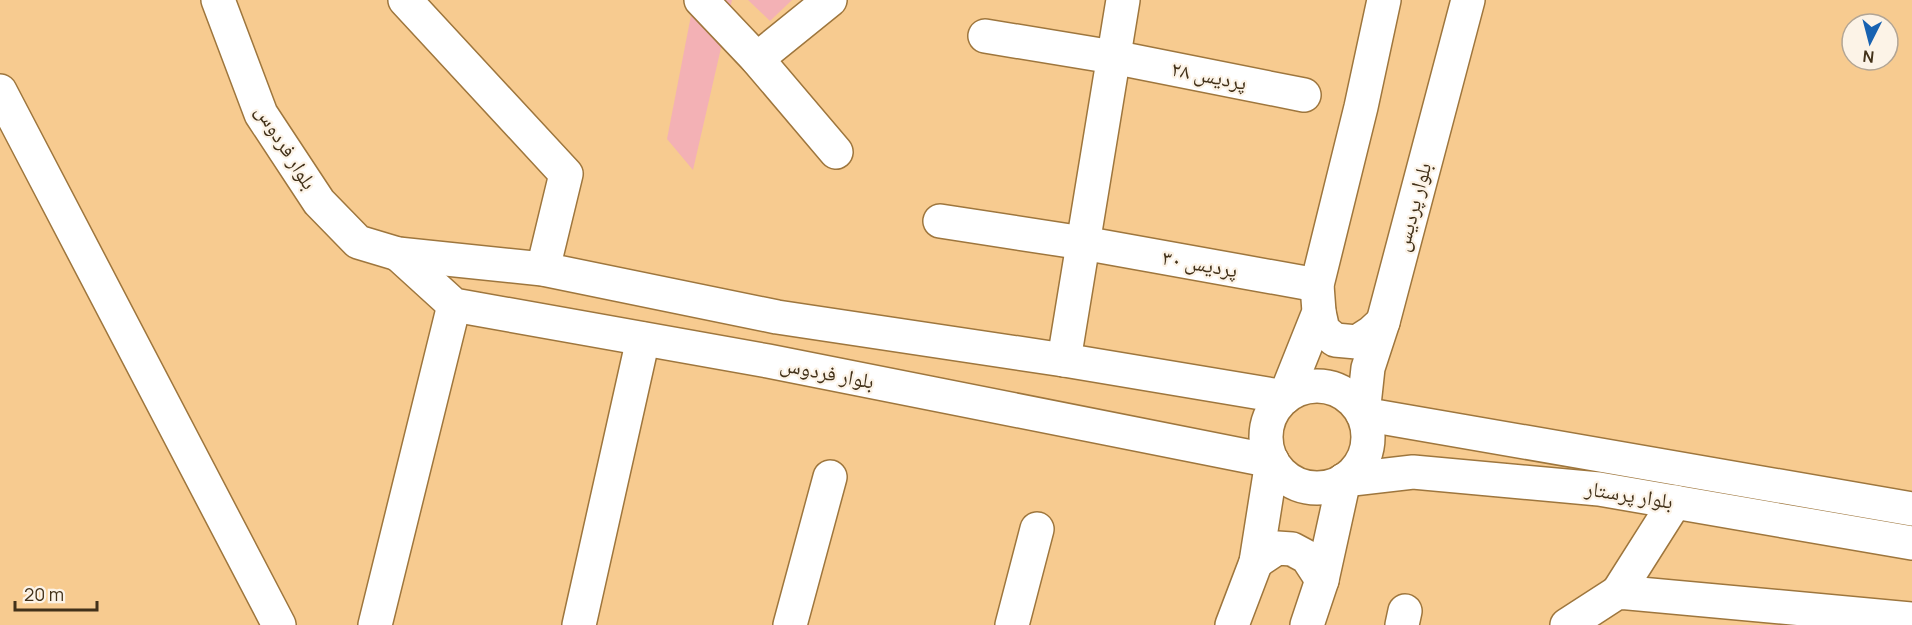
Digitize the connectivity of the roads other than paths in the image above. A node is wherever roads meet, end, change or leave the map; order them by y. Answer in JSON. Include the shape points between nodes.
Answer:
{"nodes":[{"id":1,"x":218,"y":0,"type":"edge"},
{"id":2,"x":405,"y":0,"type":"edge"},
{"id":3,"x":701,"y":0,"type":"edge"},
{"id":4,"x":830,"y":0,"type":"edge"},
{"id":5,"x":1123,"y":0,"type":"edge"},
{"id":6,"x":1384,"y":0,"type":"edge"},
{"id":7,"x":1468,"y":0,"type":"edge"},
{"id":8,"x":985,"y":36,"type":"dead end"},
{"id":9,"x":1113,"y":57,"type":"junction"},
{"id":10,"x":757,"y":59,"type":"junction"},
{"id":11,"x":0,"y":91,"type":"edge"},
{"id":12,"x":1304,"y":95,"type":"dead end"},
{"id":13,"x":836,"y":152,"type":"dead end"},
{"id":14,"x":940,"y":221,"type":"dead end"},
{"id":15,"x":1083,"y":243,"type":"junction"},
{"id":16,"x":398,"y":254,"type":"junction"},
{"id":17,"x":543,"y":269,"type":"junction"},
{"id":18,"x":1318,"y":298,"type":"junction"},
{"id":19,"x":454,"y":304,"type":"junction"},
{"id":20,"x":777,"y":317,"type":"junction"},
{"id":21,"x":1383,"y":322,"type":"junction"},
{"id":22,"x":643,"y":339,"type":"junction"},
{"id":23,"x":1064,"y":360,"type":"junction"},
{"id":24,"x":768,"y":361,"type":"junction"},
{"id":25,"x":1285,"y":397,"type":"junction"},
{"id":26,"x":1363,"y":414,"type":"junction"},
{"id":27,"x":1272,"y":461,"type":"junction"},
{"id":28,"x":830,"y":477,"type":"dead end"},
{"id":29,"x":1344,"y":480,"type":"junction"},
{"id":30,"x":1675,"y":502,"type":"junction"},
{"id":31,"x":1912,"y":509,"type":"edge"},
{"id":32,"x":1037,"y":529,"type":"dead end"},
{"id":33,"x":1912,"y":543,"type":"edge"},
{"id":34,"x":1256,"y":562,"type":"junction"},
{"id":35,"x":1322,"y":580,"type":"junction"},
{"id":36,"x":1618,"y":592,"type":"junction"},
{"id":37,"x":1912,"y":619,"type":"edge"},
{"id":38,"x":279,"y":625,"type":"edge"},
{"id":39,"x":375,"y":625,"type":"edge"},
{"id":40,"x":579,"y":625,"type":"edge"},
{"id":41,"x":790,"y":625,"type":"edge"},
{"id":42,"x":1012,"y":625,"type":"edge"},
{"id":43,"x":1232,"y":625,"type":"edge"},
{"id":44,"x":1307,"y":625,"type":"edge"},
{"id":45,"x":1567,"y":625,"type":"edge"}],
"edges":[{"from":1,"to":16,"type":"street","name":"بلوار فردوس","via":[[261,114],[319,202],[358,242]]},
{"from":2,"to":17,"type":"street","via":[[566,174]]},
{"from":3,"to":10,"type":"street"},
{"from":4,"to":10,"type":"street"},
{"from":5,"to":9,"type":"street"},
{"from":6,"to":18,"type":"street"},
{"from":7,"to":21,"type":"street","name":"بلوار پردیس"},
{"from":8,"to":9,"type":"street","name":"پردیس ۲۸"},
{"from":9,"to":12,"type":"street","name":"پردیس ۲۸"},
{"from":9,"to":15,"type":"street"},
{"from":10,"to":13,"type":"street"},
{"from":11,"to":38,"type":"street"},
{"from":14,"to":15,"type":"street","name":"پردیس ۳۰"},
{"from":15,"to":18,"type":"street","name":"پردیس ۳۰"},
{"from":15,"to":23,"type":"street"},
{"from":16,"to":17,"type":"street","name":"بلوار فردوس"},
{"from":16,"to":19,"type":"street","name":"بلوار فردوس"},
{"from":17,"to":20,"type":"street","name":"بلوار فردوس"},
{"from":18,"to":21,"type":"street","via":[[1323,330],[1335,340],[1357,342]]},
{"from":18,"to":25,"type":"street"},
{"from":19,"to":22,"type":"street","name":"بلوار فردوس"},
{"from":19,"to":39,"type":"street"},
{"from":20,"to":23,"type":"street","name":"بلوار فردوس"},
{"from":20,"to":24,"type":"street"},
{"from":21,"to":26,"type":"street","name":"بلوار پردیس","via":[[1368,368]]},
{"from":22,"to":24,"type":"street","name":"بلوار فردوس"},
{"from":22,"to":40,"type":"street"},
{"from":23,"to":25,"type":"street","name":"بلوار فردوس"},
{"from":24,"to":27,"type":"street","name":"بلوار فردوس"},
{"from":25,"to":26,"type":"street","via":[[1310,386],[1331,388],[1350,397]]},
{"from":25,"to":27,"type":"street","via":[[1274,409],[1267,428]]},
{"from":26,"to":29,"type":"street","via":[[1368,429],[1366,453],[1358,468]]},
{"from":26,"to":31,"type":"street","name":"بلوار پرستار"},
{"from":27,"to":29,"type":"street","via":[[1289,479],[1311,488]]},
{"from":27,"to":34,"type":"street"},
{"from":28,"to":41,"type":"street"},
{"from":29,"to":30,"type":"street","name":"بلوار پرستار","via":[[1413,472],[1599,489]]},
{"from":29,"to":35,"type":"street"},
{"from":30,"to":33,"type":"street","name":"بلوار پرستار"},
{"from":30,"to":36,"type":"street"},
{"from":32,"to":42,"type":"street"},
{"from":34,"to":35,"type":"street","via":[[1277,548],[1292,549],[1307,557]]},
{"from":34,"to":43,"type":"street"},
{"from":35,"to":44,"type":"street"},
{"from":36,"to":37,"type":"street"},
{"from":36,"to":45,"type":"street"}]}
